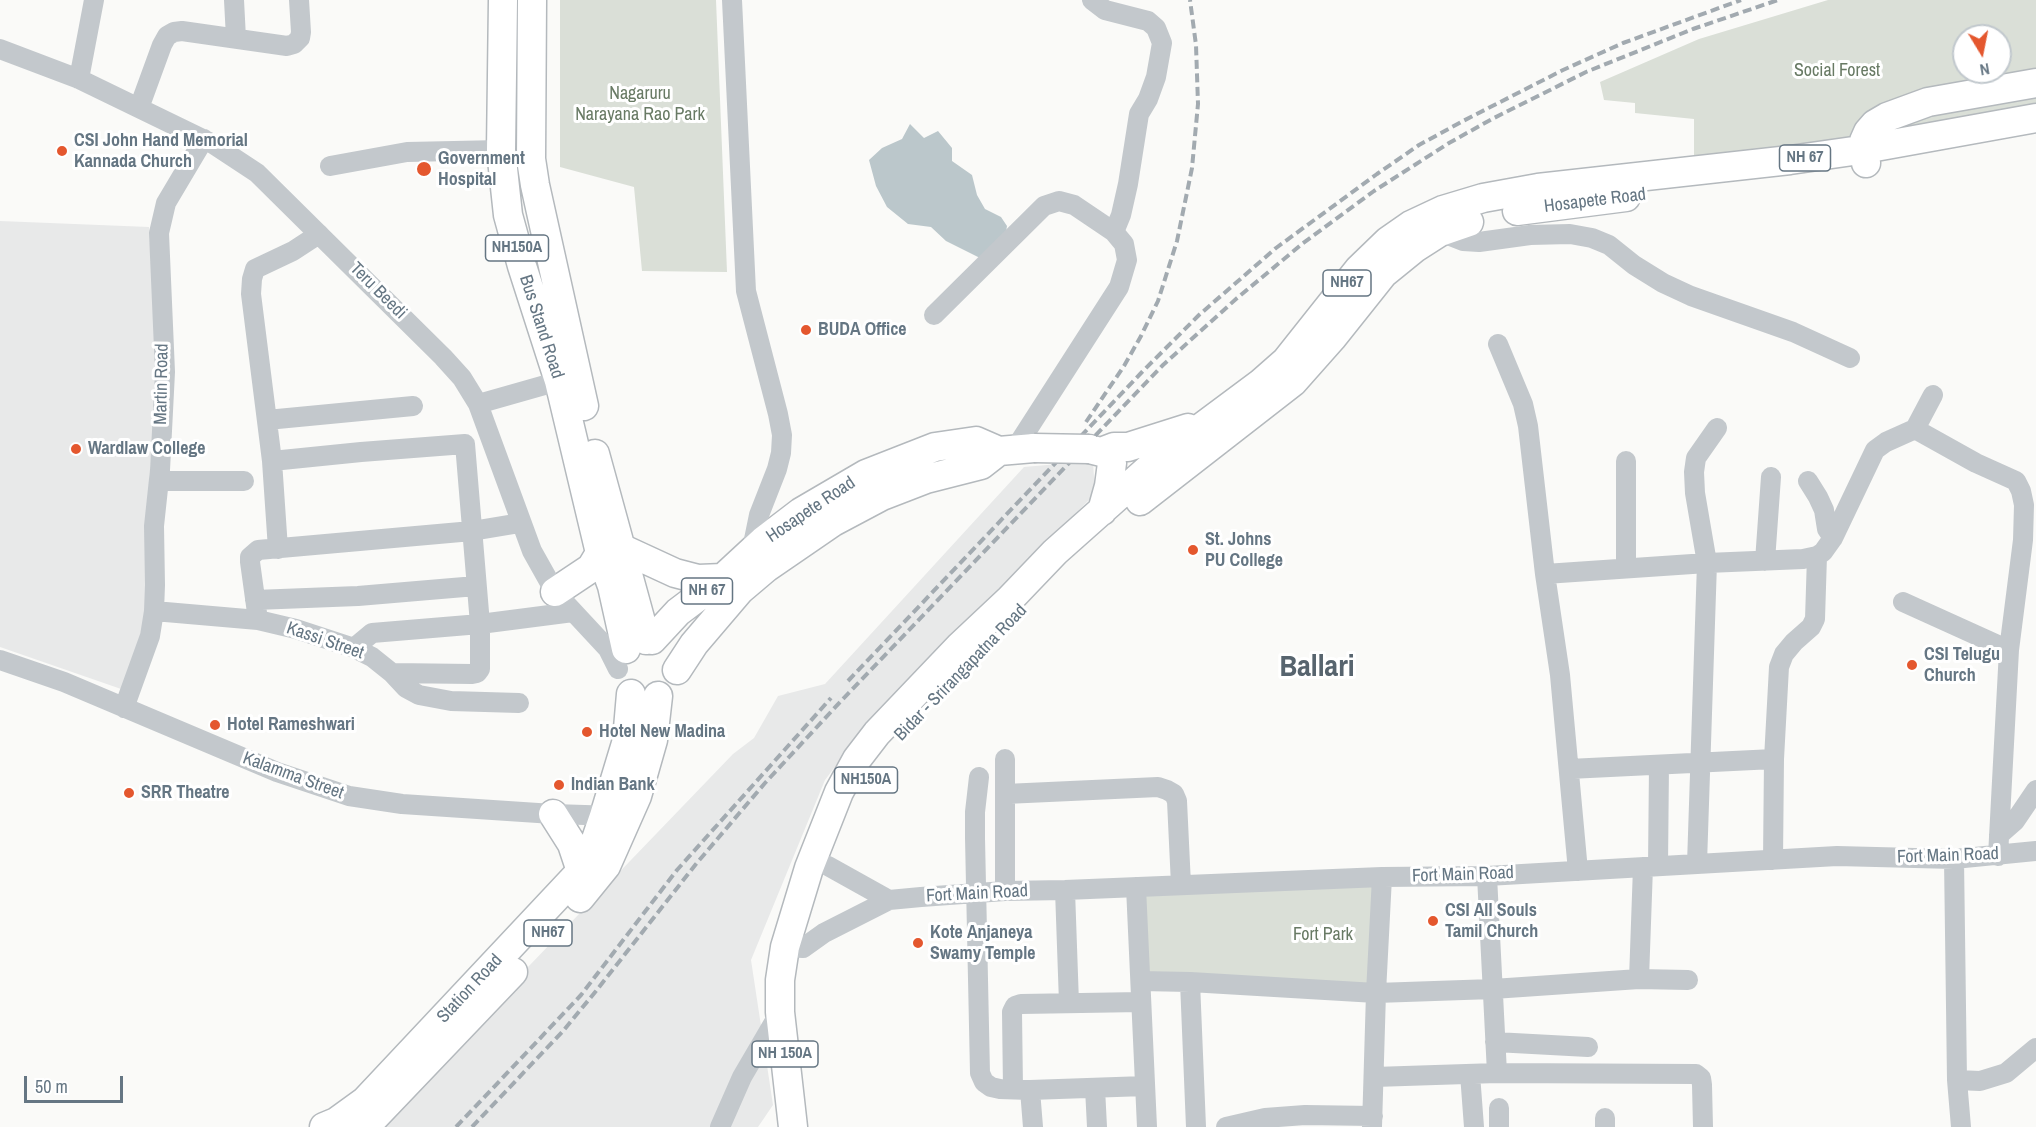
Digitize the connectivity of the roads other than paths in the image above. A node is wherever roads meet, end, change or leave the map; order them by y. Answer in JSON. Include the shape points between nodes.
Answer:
{"nodes":[{"id":1,"x":94,"y":0,"type":"edge"},
{"id":2,"x":234,"y":0,"type":"edge"},
{"id":3,"x":299,"y":0,"type":"edge"},
{"id":4,"x":503,"y":0,"type":"edge"},
{"id":5,"x":532,"y":0,"type":"edge"},
{"id":6,"x":732,"y":0,"type":"edge"},
{"id":7,"x":1092,"y":0,"type":"edge"},
{"id":8,"x":236,"y":38,"type":"junction"},
{"id":9,"x":0,"y":49,"type":"edge"},
{"id":10,"x":79,"y":79,"type":"junction"},
{"id":11,"x":2036,"y":83,"type":"edge"},
{"id":12,"x":139,"y":108,"type":"junction"},
{"id":13,"x":2036,"y":118,"type":"edge"},
{"id":14,"x":2036,"y":137,"type":"edge"},
{"id":15,"x":204,"y":139,"type":"junction"},
{"id":16,"x":501,"y":150,"type":"junction"},
{"id":17,"x":1865,"y":159,"type":"junction"},
{"id":18,"x":330,"y":166,"type":"dead end"},
{"id":19,"x":1573,"y":183,"type":"joint"},
{"id":20,"x":1114,"y":232,"type":"junction"},
{"id":21,"x":1440,"y":232,"type":"junction"},
{"id":22,"x":319,"y":234,"type":"junction"},
{"id":23,"x":934,"y":315,"type":"dead end"},
{"id":24,"x":1498,"y":344,"type":"dead end"},
{"id":25,"x":1850,"y":358,"type":"dead end"},
{"id":26,"x":559,"y":381,"type":"junction"},
{"id":27,"x":1933,"y":395,"type":"dead end"},
{"id":28,"x":478,"y":404,"type":"junction"},
{"id":29,"x":412,"y":406,"type":"dead end"},
{"id":30,"x":267,"y":420,"type":"junction"},
{"id":31,"x":1223,"y":425,"type":"junction"},
{"id":32,"x":1717,"y":428,"type":"dead end"},
{"id":33,"x":1915,"y":429,"type":"junction"},
{"id":34,"x":493,"y":440,"type":"junction"},
{"id":35,"x":465,"y":444,"type":"junction"},
{"id":36,"x":1016,"y":450,"type":"junction"},
{"id":37,"x":1107,"y":453,"type":"junction"},
{"id":38,"x":272,"y":461,"type":"junction"},
{"id":39,"x":1626,"y":461,"type":"dead end"},
{"id":40,"x":1164,"y":469,"type":"junction"},
{"id":41,"x":1771,"y":477,"type":"dead end"},
{"id":42,"x":159,"y":481,"type":"junction"},
{"id":43,"x":244,"y":481,"type":"dead end"},
{"id":44,"x":1808,"y":481,"type":"dead end"},
{"id":45,"x":1108,"y":517,"type":"junction"},
{"id":46,"x":520,"y":523,"type":"junction"},
{"id":47,"x":472,"y":531,"type":"junction"},
{"id":48,"x":1833,"y":538,"type":"junction"},
{"id":49,"x":757,"y":548,"type":"junction"},
{"id":50,"x":278,"y":549,"type":"junction"},
{"id":51,"x":611,"y":551,"type":"junction"},
{"id":52,"x":1816,"y":556,"type":"junction"},
{"id":53,"x":1765,"y":561,"type":"junction"},
{"id":54,"x":1707,"y":562,"type":"junction"},
{"id":55,"x":1626,"y":567,"type":"junction"},
{"id":56,"x":1545,"y":574,"type":"junction"},
{"id":57,"x":723,"y":578,"type":"junction"},
{"id":58,"x":476,"y":586,"type":"junction"},
{"id":59,"x":564,"y":602,"type":"junction"},
{"id":60,"x":1903,"y":602,"type":"dead end"},
{"id":61,"x":256,"y":610,"type":"junction"},
{"id":62,"x":154,"y":611,"type":"junction"},
{"id":63,"x":480,"y":624,"type":"junction"},
{"id":64,"x":354,"y":648,"type":"junction"},
{"id":65,"x":635,"y":650,"type":"junction"},
{"id":66,"x":2009,"y":650,"type":"junction"},
{"id":67,"x":0,"y":660,"type":"edge"},
{"id":68,"x":677,"y":670,"type":"junction"},
{"id":69,"x":392,"y":674,"type":"junction"},
{"id":70,"x":644,"y":695,"type":"junction"},
{"id":71,"x":519,"y":703,"type":"dead end"},
{"id":72,"x":124,"y":708,"type":"junction"},
{"id":73,"x":1005,"y":759,"type":"dead end"},
{"id":74,"x":1774,"y":759,"type":"junction"},
{"id":75,"x":1701,"y":763,"type":"junction"},
{"id":76,"x":1659,"y":765,"type":"junction"},
{"id":77,"x":1569,"y":769,"type":"junction"},
{"id":78,"x":979,"y":777,"type":"dead end"},
{"id":79,"x":2036,"y":790,"type":"edge"},
{"id":80,"x":1005,"y":794,"type":"junction"},
{"id":81,"x":553,"y":814,"type":"junction"},
{"id":82,"x":617,"y":815,"type":"junction"},
{"id":83,"x":1999,"y":835,"type":"junction"},
{"id":84,"x":2036,"y":851,"type":"edge"},
{"id":85,"x":1998,"y":856,"type":"junction"},
{"id":86,"x":1773,"y":860,"type":"junction"},
{"id":87,"x":1954,"y":860,"type":"junction"},
{"id":88,"x":1697,"y":864,"type":"junction"},
{"id":89,"x":828,"y":866,"type":"junction"},
{"id":90,"x":1650,"y":867,"type":"junction"},
{"id":91,"x":580,"y":871,"type":"junction"},
{"id":92,"x":1578,"y":871,"type":"junction"},
{"id":93,"x":1487,"y":876,"type":"junction"},
{"id":94,"x":1382,"y":877,"type":"junction"},
{"id":95,"x":1181,"y":885,"type":"junction"},
{"id":96,"x":1136,"y":887,"type":"junction"},
{"id":97,"x":1065,"y":890,"type":"junction"},
{"id":98,"x":1005,"y":891,"type":"junction"},
{"id":99,"x":976,"y":894,"type":"junction"},
{"id":100,"x":889,"y":900,"type":"junction"},
{"id":101,"x":794,"y":947,"type":"junction"},
{"id":102,"x":1640,"y":978,"type":"junction"},
{"id":103,"x":1688,"y":980,"type":"dead end"},
{"id":104,"x":1141,"y":981,"type":"junction"},
{"id":105,"x":1190,"y":982,"type":"junction"},
{"id":106,"x":1493,"y":989,"type":"junction"},
{"id":107,"x":1376,"y":993,"type":"junction"},
{"id":108,"x":1141,"y":1002,"type":"junction"},
{"id":109,"x":1069,"y":1003,"type":"junction"},
{"id":110,"x":780,"y":1012,"type":"junction"},
{"id":111,"x":1496,"y":1042,"type":"junction"},
{"id":112,"x":1588,"y":1047,"type":"dead end"},
{"id":113,"x":2036,"y":1048,"type":"edge"},
{"id":114,"x":1497,"y":1073,"type":"junction"},
{"id":115,"x":1470,"y":1074,"type":"junction"},
{"id":116,"x":1374,"y":1077,"type":"junction"},
{"id":117,"x":1957,"y":1080,"type":"junction"},
{"id":118,"x":1145,"y":1086,"type":"junction"},
{"id":119,"x":1095,"y":1088,"type":"junction"},
{"id":120,"x":1022,"y":1090,"type":"junction"},
{"id":121,"x":1373,"y":1122,"type":"edge"},
{"id":122,"x":324,"y":1127,"type":"edge"},
{"id":123,"x":365,"y":1127,"type":"edge"},
{"id":124,"x":720,"y":1127,"type":"edge"},
{"id":125,"x":793,"y":1127,"type":"edge"},
{"id":126,"x":810,"y":1127,"type":"edge"},
{"id":127,"x":1033,"y":1127,"type":"edge"},
{"id":128,"x":1097,"y":1127,"type":"edge"},
{"id":129,"x":1147,"y":1127,"type":"edge"},
{"id":130,"x":1196,"y":1127,"type":"edge"},
{"id":131,"x":1226,"y":1127,"type":"edge"},
{"id":132,"x":1474,"y":1127,"type":"edge"},
{"id":133,"x":1703,"y":1127,"type":"edge"},
{"id":134,"x":1960,"y":1127,"type":"edge"}],
"edges":[{"from":1,"to":10,"type":"street"},
{"from":2,"to":8,"type":"street"},
{"from":3,"to":8,"type":"street","via":[[301,32],[294,44]]},
{"from":4,"to":16,"type":"highway","name":"Bus Stand Road","number":"NH150A"},
{"from":5,"to":51,"type":"highway","name":"Bus Stand Road","number":"NH150A","via":[[531,159],[599,470]]},
{"from":6,"to":49,"type":"street","via":[[746,291],[782,435],[777,469],[759,515]]},
{"from":7,"to":20,"type":"street","via":[[1105,10],[1148,21],[1162,43],[1156,77],[1138,120],[1128,184]]},
{"from":8,"to":12,"type":"street","via":[[182,31],[167,36]]},
{"from":9,"to":10,"type":"street","name":"Teru Beedi"},
{"from":10,"to":12,"type":"street","name":"Teru Beedi"},
{"from":11,"to":17,"type":"highway","via":[[1928,102],[1887,117],[1868,132]]},
{"from":12,"to":15,"type":"street","name":"Teru Beedi"},
{"from":13,"to":17,"type":"highway","name":"Hosapete Road","number":"NH 67"},
{"from":14,"to":17,"type":"highway","name":"Hosapete Road","number":"NH67"},
{"from":15,"to":22,"type":"street","name":"Teru Beedi","via":[[256,173]]},
{"from":15,"to":42,"type":"street","name":"Martin Road","via":[[166,203],[159,233],[165,372]]},
{"from":16,"to":18,"type":"street","via":[[406,152]]},
{"from":16,"to":26,"type":"highway","name":"Bus Stand Road","number":"NH150A","via":[[508,215]]},
{"from":17,"to":19,"type":"highway","name":"Hosapete Road","number":"NH 67","via":[[1790,160]]},
{"from":17,"to":21,"type":"highway","name":"Hosapete Road","number":"NH67","via":[[1508,212]]},
{"from":19,"to":31,"type":"highway","number":"NH67","via":[[1483,198],[1411,225],[1359,269],[1286,361]]},
{"from":20,"to":23,"type":"street","via":[[1074,205],[1059,201],[1044,206]]},
{"from":20,"to":36,"type":"street","via":[[1124,244],[1127,260],[1119,286]]},
{"from":21,"to":25,"type":"street","via":[[1464,242],[1530,235],[1592,238],[1609,245],[1663,283],[1794,332]]},
{"from":21,"to":31,"type":"highway","name":"Hosapete Road","number":"NH67","via":[[1383,274],[1293,382]]},
{"from":22,"to":28,"type":"street","name":"Teru Beedi","via":[[443,357]]},
{"from":22,"to":30,"type":"street","via":[[255,269],[252,279]]},
{"from":24,"to":56,"type":"street","via":[[1528,426]]},
{"from":26,"to":28,"type":"street"},
{"from":26,"to":51,"type":"highway","name":"Bus Stand Road","number":"NH150A"},
{"from":27,"to":33,"type":"street"},
{"from":28,"to":34,"type":"street","name":"Teru Beedi"},
{"from":29,"to":30,"type":"street"},
{"from":30,"to":38,"type":"street"},
{"from":31,"to":37,"type":"highway"},
{"from":31,"to":40,"type":"highway","number":"NH67"},
{"from":32,"to":54,"type":"street","via":[[1696,458],[1694,472]]},
{"from":33,"to":48,"type":"street","via":[[1875,450]]},
{"from":33,"to":66,"type":"street","via":[[2016,481],[2021,490],[2023,540]]},
{"from":34,"to":35,"type":"street"},
{"from":34,"to":46,"type":"street","name":"Teru Beedi"},
{"from":35,"to":38,"type":"street"},
{"from":35,"to":47,"type":"street"},
{"from":36,"to":37,"type":"highway","bridge":true},
{"from":36,"to":49,"type":"highway","name":"Hosapete Road","via":[[976,441],[935,447],[866,474],[801,512]]},
{"from":36,"to":68,"type":"highway","name":"Hosapete Road","via":[[882,496],[833,522],[740,590]]},
{"from":37,"to":40,"type":"highway"},
{"from":37,"to":45,"type":"highway"},
{"from":38,"to":50,"type":"street"},
{"from":39,"to":55,"type":"street"},
{"from":40,"to":45,"type":"highway","number":"NH150A"},
{"from":41,"to":53,"type":"street"},
{"from":42,"to":43,"type":"street"},
{"from":42,"to":62,"type":"street","name":"Martin Road","via":[[154,526]]},
{"from":44,"to":48,"type":"street","via":[[1824,510]]},
{"from":45,"to":89,"type":"highway","name":"Bidar - Srirangapatna Road","number":"NH150A","via":[[1023,610],[897,737],[865,781]]},
{"from":45,"to":101,"type":"highway","via":[[1054,552],[876,733],[857,759],[808,868],[789,930]]},
{"from":46,"to":47,"type":"street"},
{"from":46,"to":59,"type":"street","name":"Teru Beedi","via":[[532,551]]},
{"from":47,"to":50,"type":"street"},
{"from":47,"to":58,"type":"street"},
{"from":48,"to":52,"type":"street"},
{"from":49,"to":57,"type":"highway","name":"Hosapete Road","number":"NH 67"},
{"from":50,"to":61,"type":"street","via":[[258,550],[250,557]]},
{"from":51,"to":57,"type":"highway","via":[[698,579]]},
{"from":51,"to":59,"type":"highway","via":[[591,568]]},
{"from":51,"to":65,"type":"highway","name":"Bus Stand Road","number":"NH150A","via":[[612,586]]},
{"from":51,"to":65,"type":"highway","name":"Bus Stand Road","number":"NH150A","via":[[631,580]]},
{"from":52,"to":53,"type":"street"},
{"from":52,"to":74,"type":"street","via":[[1815,619],[1784,654],[1779,667]]},
{"from":53,"to":54,"type":"street"},
{"from":54,"to":55,"type":"street"},
{"from":54,"to":75,"type":"street"},
{"from":55,"to":56,"type":"street"},
{"from":56,"to":77,"type":"street"},
{"from":57,"to":65,"type":"highway","name":"Hosapete Road","number":"NH 67"},
{"from":58,"to":61,"type":"street"},
{"from":58,"to":63,"type":"street"},
{"from":59,"to":63,"type":"street"},
{"from":59,"to":65,"type":"street","name":"Teru Beedi","via":[[608,649]]},
{"from":60,"to":66,"type":"street"},
{"from":61,"to":62,"type":"street","name":"Kassi Street"},
{"from":61,"to":64,"type":"street","name":"Kassi Street"},
{"from":62,"to":72,"type":"street","name":"Martin Road","via":[[150,636]]},
{"from":63,"to":64,"type":"street","via":[[372,633]]},
{"from":63,"to":69,"type":"street","via":[[481,664],[477,673]]},
{"from":64,"to":69,"type":"street","name":"Kassi Street"},
{"from":65,"to":68,"type":"highway","via":[[662,644],[670,651]]},
{"from":65,"to":70,"type":"highway","via":[[619,678],[624,687]]},
{"from":66,"to":83,"type":"street"},
{"from":67,"to":72,"type":"street","name":"Kalamma Street"},
{"from":68,"to":70,"type":"highway","via":[[671,686]]},
{"from":69,"to":71,"type":"street","name":"Kassi Street","via":[[419,695],[451,701]]},
{"from":70,"to":82,"type":"highway","name":"Station Road","number":"NH67","via":[[627,740]]},
{"from":72,"to":81,"type":"street","name":"Kalamma Street","via":[[277,772],[349,796],[402,804]]},
{"from":73,"to":80,"type":"street"},
{"from":74,"to":75,"type":"street"},
{"from":74,"to":86,"type":"street"},
{"from":75,"to":76,"type":"street"},
{"from":75,"to":88,"type":"street"},
{"from":76,"to":77,"type":"street"},
{"from":76,"to":90,"type":"street"},
{"from":77,"to":92,"type":"street"},
{"from":78,"to":99,"type":"street","via":[[975,812]]},
{"from":79,"to":83,"type":"street","via":[[2015,821]]},
{"from":80,"to":95,"type":"street","via":[[1158,787],[1167,790],[1178,801]]},
{"from":80,"to":98,"type":"street"},
{"from":81,"to":82,"type":"street","name":"Kalamma Street"},
{"from":81,"to":91,"type":"highway","via":[[572,844]]},
{"from":82,"to":91,"type":"highway","name":"Station Road","number":"NH67"},
{"from":82,"to":123,"type":"highway","name":"Station Road","number":"NH67","via":[[606,866],[594,883]]},
{"from":83,"to":85,"type":"street"},
{"from":84,"to":85,"type":"street","name":"Fort Main Road"},
{"from":85,"to":87,"type":"street","name":"Fort Main Road"},
{"from":86,"to":87,"type":"street","name":"Fort Main Road","via":[[1837,856]]},
{"from":86,"to":88,"type":"street","name":"Fort Main Road"},
{"from":87,"to":117,"type":"street"},
{"from":88,"to":90,"type":"street","name":"Fort Main Road"},
{"from":89,"to":100,"type":"street"},
{"from":89,"to":101,"type":"highway","name":"Bidar - Srirangapatna Road","number":"NH150A"},
{"from":90,"to":92,"type":"street","name":"Fort Main Road"},
{"from":90,"to":102,"type":"street"},
{"from":91,"to":122,"type":"highway","name":"Station Road","number":"NH67","via":[[365,1101]]},
{"from":92,"to":93,"type":"street","name":"Fort Main Road"},
{"from":93,"to":94,"type":"street","name":"Fort Main Road"},
{"from":93,"to":106,"type":"street"},
{"from":94,"to":95,"type":"street","name":"Fort Main Road"},
{"from":94,"to":107,"type":"street"},
{"from":95,"to":96,"type":"street","name":"Fort Main Road"},
{"from":96,"to":97,"type":"street","name":"Fort Main Road"},
{"from":96,"to":104,"type":"street"},
{"from":97,"to":98,"type":"street","name":"Fort Main Road"},
{"from":97,"to":109,"type":"street"},
{"from":98,"to":99,"type":"street","name":"Fort Main Road"},
{"from":99,"to":100,"type":"street","name":"Fort Main Road"},
{"from":99,"to":120,"type":"street","via":[[980,1073],[991,1087]]},
{"from":100,"to":101,"type":"street","name":"Fort Main Road"},
{"from":101,"to":110,"type":"highway","number":"NH 150A","via":[[780,981]]},
{"from":101,"to":126,"type":"highway","name":"Bidar - Srirangapatna Road","number":"NH150A"},
{"from":102,"to":103,"type":"street"},
{"from":102,"to":106,"type":"street"},
{"from":104,"to":105,"type":"street"},
{"from":104,"to":108,"type":"street"},
{"from":105,"to":107,"type":"street"},
{"from":105,"to":130,"type":"street"},
{"from":106,"to":107,"type":"street"},
{"from":106,"to":111,"type":"street"},
{"from":107,"to":116,"type":"street"},
{"from":108,"to":109,"type":"street"},
{"from":108,"to":118,"type":"street"},
{"from":109,"to":120,"type":"street","via":[[1015,1006],[1012,1012]]},
{"from":110,"to":124,"type":"street","via":[[742,1077]]},
{"from":110,"to":125,"type":"highway","number":"NH 150A"},
{"from":111,"to":112,"type":"street"},
{"from":111,"to":114,"type":"street"},
{"from":113,"to":117,"type":"street","via":[[2006,1073],[1980,1081]]},
{"from":114,"to":115,"type":"street"},
{"from":114,"to":133,"type":"street","via":[[1696,1074],[1702,1085]]},
{"from":115,"to":116,"type":"street"},
{"from":115,"to":132,"type":"street"},
{"from":116,"to":121,"type":"street"},
{"from":117,"to":134,"type":"street"},
{"from":118,"to":119,"type":"street"},
{"from":118,"to":129,"type":"street"},
{"from":119,"to":120,"type":"street"},
{"from":119,"to":128,"type":"street"},
{"from":120,"to":127,"type":"street"},
{"from":121,"to":131,"type":"street","via":[[1305,1115],[1265,1118]]}]}
